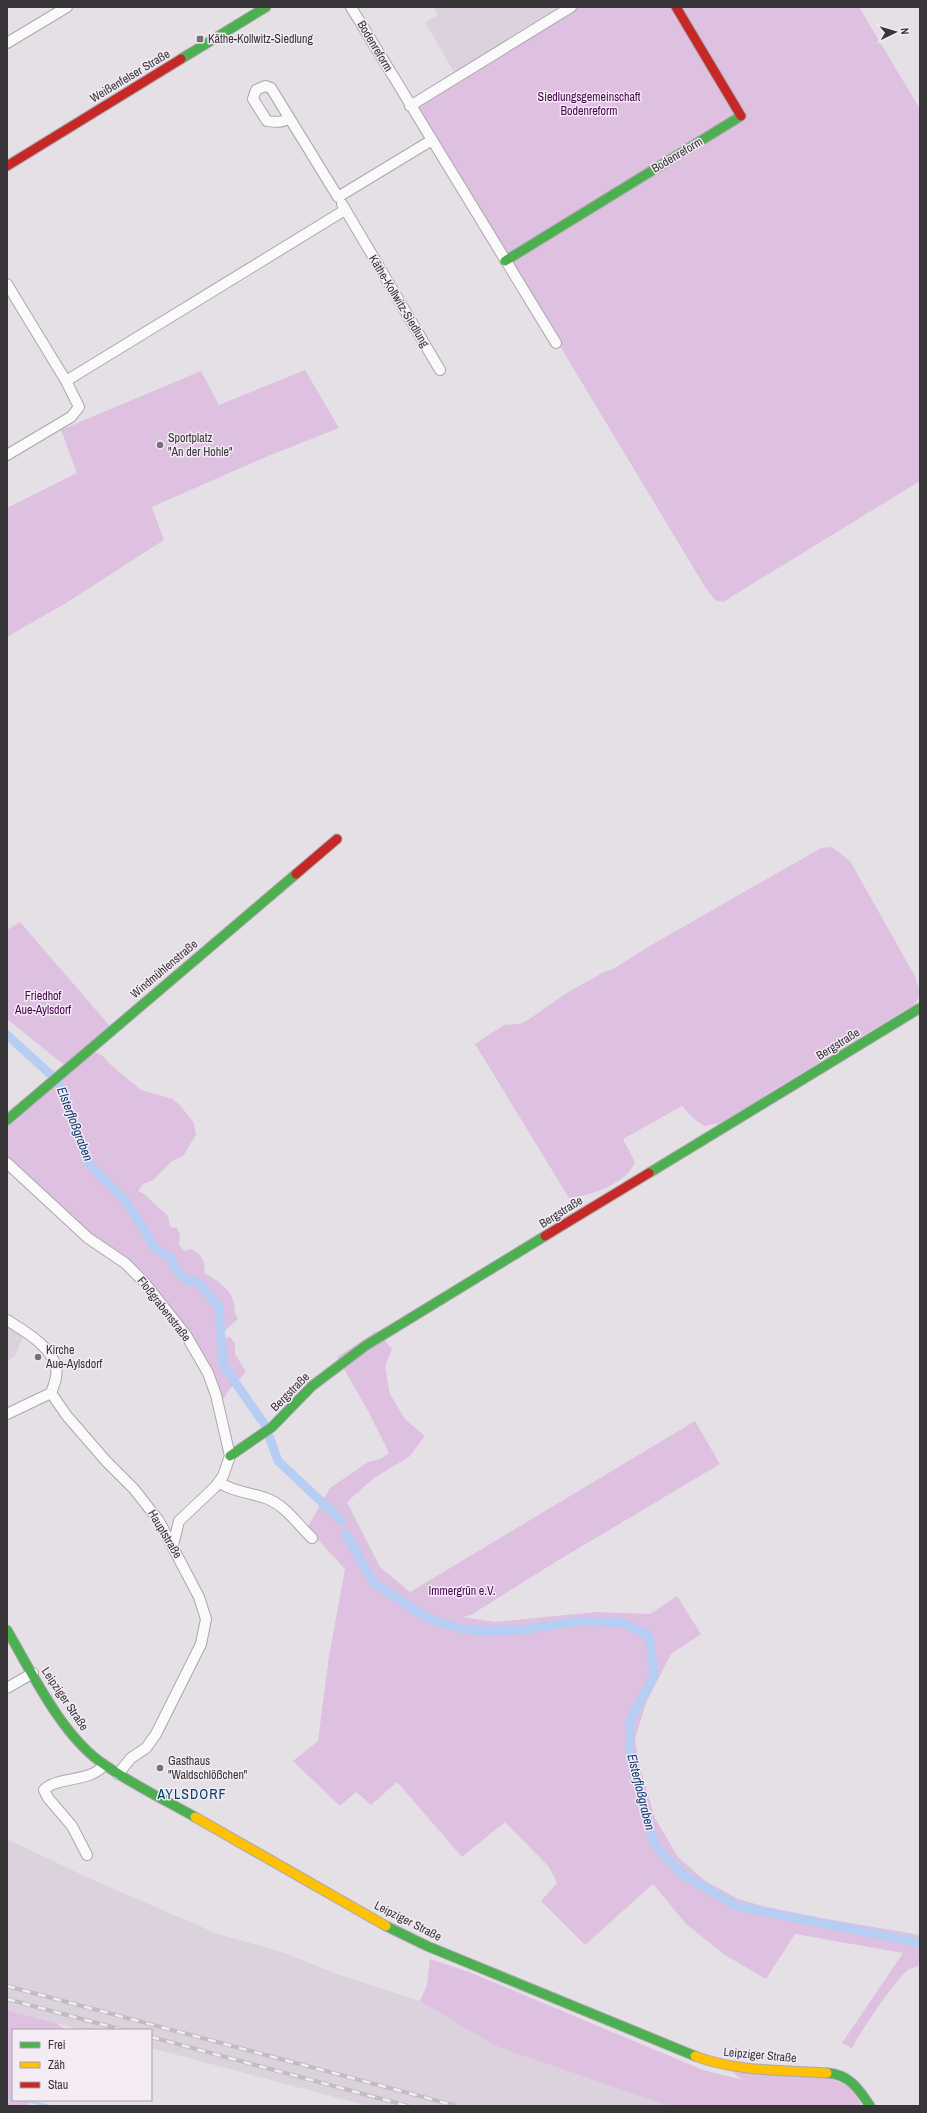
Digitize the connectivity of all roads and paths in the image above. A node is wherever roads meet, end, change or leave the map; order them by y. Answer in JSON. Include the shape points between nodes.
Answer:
{"nodes":[{"id":1,"x":67,"y":7,"type":"edge"},
{"id":2,"x":266,"y":7,"type":"edge"},
{"id":3,"x":351,"y":7,"type":"edge"},
{"id":4,"x":571,"y":7,"type":"edge"},
{"id":5,"x":676,"y":7,"type":"edge"},
{"id":6,"x":7,"y":43,"type":"edge"},
{"id":7,"x":410,"y":106,"type":"junction"},
{"id":8,"x":289,"y":118,"type":"dead end"},
{"id":9,"x":432,"y":140,"type":"junction"},
{"id":10,"x":7,"y":166,"type":"edge"},
{"id":11,"x":338,"y":198,"type":"junction"},
{"id":12,"x":345,"y":210,"type":"junction"},
{"id":13,"x":504,"y":260,"type":"junction"},
{"id":14,"x":7,"y":284,"type":"edge"},
{"id":15,"x":556,"y":343,"type":"dead end"},
{"id":16,"x":440,"y":370,"type":"dead end"},
{"id":17,"x":66,"y":381,"type":"junction"},
{"id":18,"x":7,"y":455,"type":"edge"},
{"id":19,"x":337,"y":839,"type":"dead end"},
{"id":20,"x":920,"y":1008,"type":"edge"},
{"id":21,"x":7,"y":1120,"type":"edge"},
{"id":22,"x":7,"y":1163,"type":"edge"},
{"id":23,"x":7,"y":1320,"type":"edge"},
{"id":24,"x":51,"y":1393,"type":"junction"},
{"id":25,"x":7,"y":1414,"type":"edge"},
{"id":26,"x":230,"y":1456,"type":"junction"},
{"id":27,"x":219,"y":1482,"type":"junction"},
{"id":28,"x":159,"y":1521,"type":"junction"},
{"id":29,"x":180,"y":1521,"type":"junction"},
{"id":30,"x":312,"y":1538,"type":"dead end"},
{"id":31,"x":173,"y":1545,"type":"junction"},
{"id":32,"x":7,"y":1630,"type":"edge"},
{"id":33,"x":33,"y":1673,"type":"junction"},
{"id":34,"x":7,"y":1688,"type":"edge"},
{"id":35,"x":104,"y":1765,"type":"junction"},
{"id":36,"x":118,"y":1774,"type":"junction"},
{"id":37,"x":87,"y":1855,"type":"dead end"},
{"id":38,"x":870,"y":2106,"type":"edge"}],
"edges":[{"from":1,"to":6,"type":"street"},
{"from":2,"to":10,"type":"street","name":"Weißenfelser Straße"},
{"from":3,"to":7,"type":"street","name":"Bodenreform"},
{"from":4,"to":7,"type":"street"},
{"from":5,"to":13,"type":"street","name":"Bodenreform","via":[[741,117]]},
{"from":7,"to":9,"type":"street","name":"Bodenreform"},
{"from":8,"to":11,"type":"street","name":"Käthe-Kollwitz-Siedlung"},
{"from":9,"to":11,"type":"street"},
{"from":9,"to":13,"type":"street","name":"Bodenreform"},
{"from":11,"to":12,"type":"street","name":"Käthe-Kollwitz-Siedlung"},
{"from":12,"to":16,"type":"street","name":"Käthe-Kollwitz-Siedlung"},
{"from":12,"to":17,"type":"street"},
{"from":13,"to":15,"type":"street","name":"Bodenreform"},
{"from":14,"to":17,"type":"street"},
{"from":17,"to":18,"type":"street","via":[[78,403],[78,411]]},
{"from":19,"to":21,"type":"street","name":"Windmühlenstraße"},
{"from":20,"to":26,"type":"street","name":"Bergstraße","via":[[365,1346],[307,1391],[272,1427]]},
{"from":22,"to":26,"type":"street","name":"Floßgrabenstraße","via":[[88,1238],[130,1267],[155,1294],[186,1335],[206,1369],[216,1395]]},
{"from":23,"to":24,"type":"street","via":[[33,1337],[54,1363],[56,1375]]},
{"from":24,"to":25,"type":"street"},
{"from":24,"to":28,"type":"street","name":"Hauptstraße","via":[[67,1416]]},
{"from":26,"to":27,"type":"street"},
{"from":27,"to":29,"type":"street"},
{"from":27,"to":30,"type":"street","via":[[276,1503]]},
{"from":28,"to":29,"type":"street"},
{"from":28,"to":31,"type":"street","name":"Hauptstraße"},
{"from":29,"to":31,"type":"street"},
{"from":31,"to":36,"type":"street","name":"Hauptstraße","via":[[203,1606],[206,1619],[205,1633],[156,1734],[146,1748],[130,1758]]},
{"from":32,"to":33,"type":"street","name":"Leipziger Straße"},
{"from":33,"to":34,"type":"street"},
{"from":33,"to":35,"type":"street","name":"Leipziger Straße","via":[[63,1721],[89,1752]]},
{"from":35,"to":36,"type":"street","name":"Leipziger Straße"},
{"from":35,"to":37,"type":"street","via":[[94,1774],[51,1785],[44,1790],[70,1823]]},
{"from":36,"to":38,"type":"street","name":"Leipziger Straße","via":[[390,1928],[427,1946],[711,2062],[737,2067],[823,2071],[840,2075],[857,2086]]}]}
